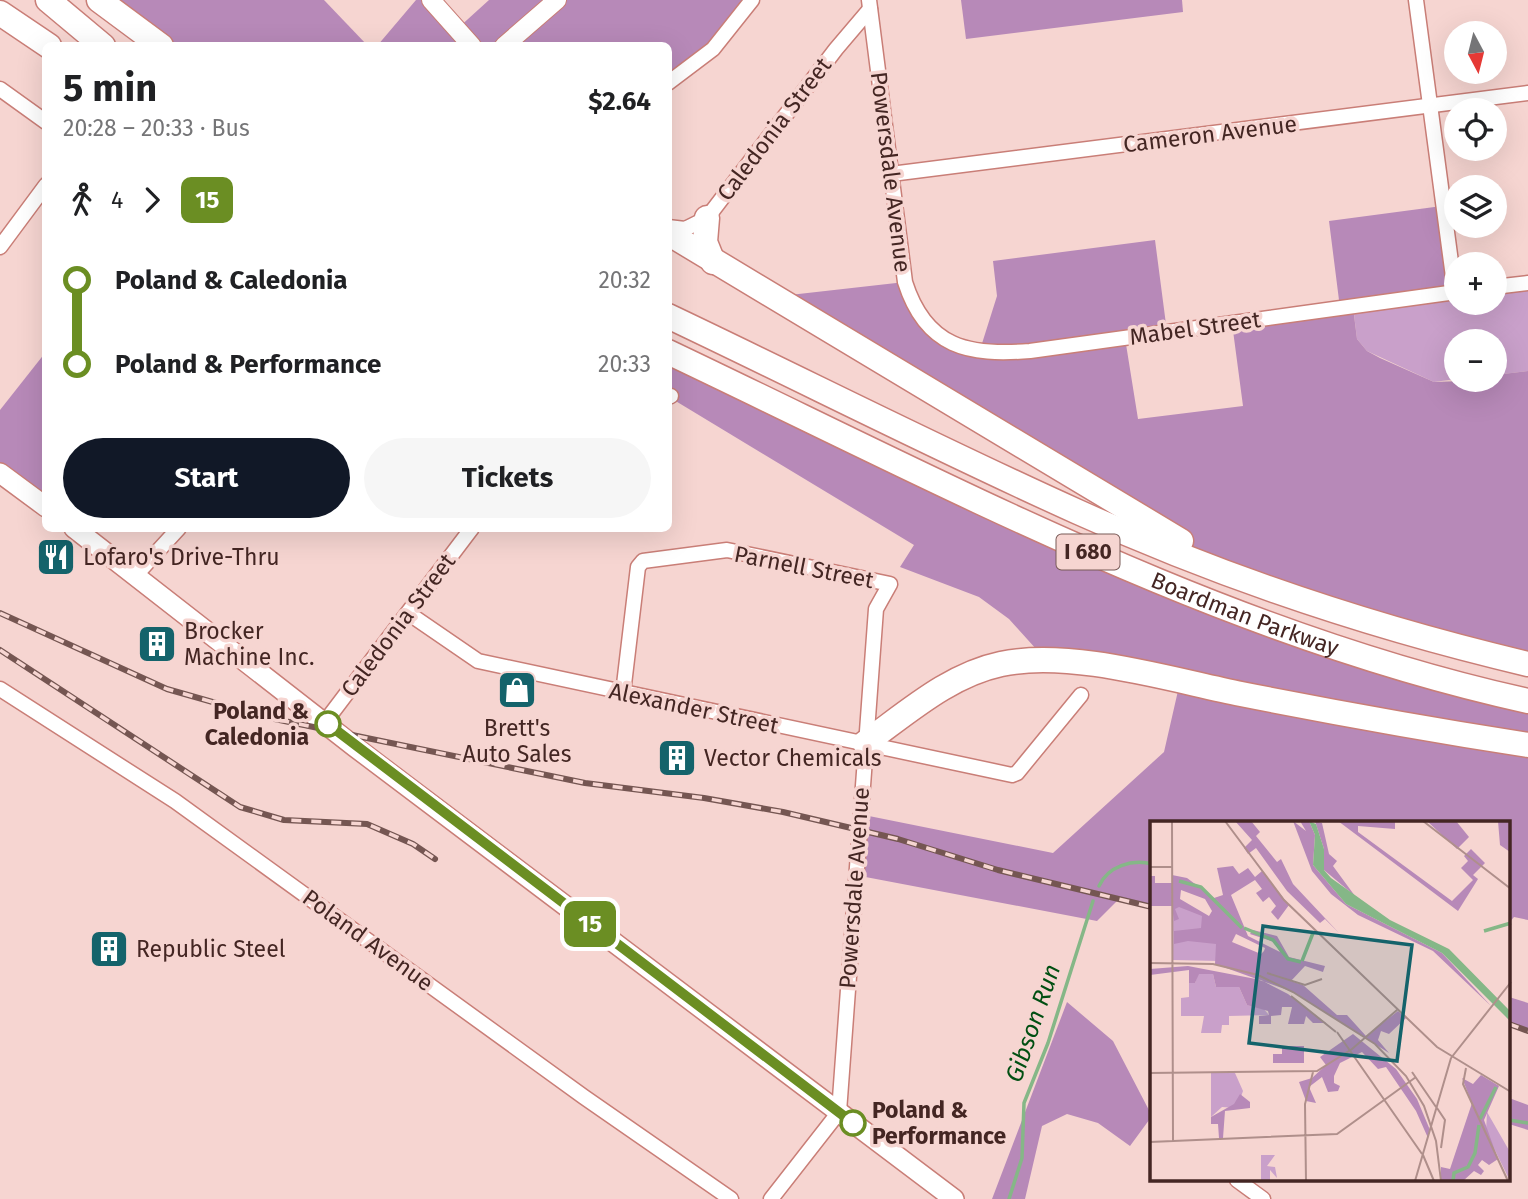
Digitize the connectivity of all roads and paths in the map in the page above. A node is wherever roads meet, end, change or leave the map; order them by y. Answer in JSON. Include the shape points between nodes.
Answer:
{"nodes":[{"id":1,"x":48,"y":0,"type":"edge"},
{"id":2,"x":99,"y":0,"type":"edge"},
{"id":3,"x":431,"y":0,"type":"edge"},
{"id":4,"x":557,"y":0,"type":"edge"},
{"id":5,"x":751,"y":0,"type":"edge"},
{"id":6,"x":1416,"y":0,"type":"edge"},
{"id":7,"x":870,"y":5,"type":"edge"},
{"id":8,"x":0,"y":13,"type":"edge"},
{"id":9,"x":43,"y":42,"type":"edge"},
{"id":10,"x":98,"y":42,"type":"edge"},
{"id":11,"x":156,"y":42,"type":"edge"},
{"id":12,"x":469,"y":42,"type":"edge"},
{"id":13,"x":509,"y":42,"type":"edge"},
{"id":14,"x":672,"y":80,"type":"edge"},
{"id":15,"x":0,"y":89,"type":"edge"},
{"id":16,"x":1528,"y":93,"type":"edge"},
{"id":17,"x":1429,"y":106,"type":"junction"},
{"id":18,"x":42,"y":119,"type":"edge"},
{"id":19,"x":891,"y":174,"type":"junction"},
{"id":20,"x":42,"y":191,"type":"edge"},
{"id":21,"x":707,"y":218,"type":"junction"},
{"id":22,"x":672,"y":227,"type":"edge"},
{"id":23,"x":672,"y":236,"type":"edge"},
{"id":24,"x":0,"y":247,"type":"edge"},
{"id":25,"x":1449,"y":252,"type":"edge"},
{"id":26,"x":713,"y":262,"type":"junction"},
{"id":27,"x":1528,"y":283,"type":"edge"},
{"id":28,"x":1507,"y":285,"type":"edge"},
{"id":29,"x":1444,"y":294,"type":"edge"},
{"id":30,"x":672,"y":318,"type":"edge"},
{"id":31,"x":938,"y":335,"type":"joint"},
{"id":32,"x":672,"y":354,"type":"edge"},
{"id":33,"x":0,"y":473,"type":"edge"},
{"id":34,"x":42,"y":504,"type":"edge"},
{"id":35,"x":79,"y":532,"type":"edge"},
{"id":36,"x":174,"y":532,"type":"edge"},
{"id":37,"x":469,"y":532,"type":"edge"},
{"id":38,"x":135,"y":576,"type":"junction"},
{"id":39,"x":890,"y":584,"type":"joint"},
{"id":40,"x":1268,"y":586,"type":"junction"},
{"id":41,"x":408,"y":613,"type":"junction"},
{"id":42,"x":1528,"y":664,"type":"edge"},
{"id":43,"x":0,"y":689,"type":"edge"},
{"id":44,"x":623,"y":693,"type":"junction"},
{"id":45,"x":1081,"y":695,"type":"dead end"},
{"id":46,"x":1528,"y":701,"type":"edge"},
{"id":47,"x":325,"y":722,"type":"junction"},
{"id":48,"x":865,"y":743,"type":"junction"},
{"id":49,"x":1528,"y":745,"type":"edge"},
{"id":50,"x":839,"y":1112,"type":"junction"},
{"id":51,"x":1240,"y":1182,"type":"edge"},
{"id":52,"x":731,"y":1199,"type":"edge"},
{"id":53,"x":771,"y":1199,"type":"edge"},
{"id":54,"x":954,"y":1199,"type":"edge"},
{"id":55,"x":1263,"y":1199,"type":"edge"}],
"edges":[{"from":1,"to":10,"type":"highway"},
{"from":2,"to":11,"type":"highway"},
{"from":3,"to":12,"type":"street"},
{"from":4,"to":13,"type":"street"},
{"from":5,"to":14,"type":"street","via":[[713,49]]},
{"from":6,"to":17,"type":"street"},
{"from":7,"to":19,"type":"street","name":"Powersdale Avenue"},
{"from":7,"to":21,"type":"street","name":"Caledonia Street"},
{"from":8,"to":9,"type":"highway"},
{"from":15,"to":18,"type":"street"},
{"from":16,"to":17,"type":"street","name":"Cameron Avenue"},
{"from":17,"to":19,"type":"street","name":"Cameron Avenue"},
{"from":17,"to":25,"type":"street"},
{"from":19,"to":31,"type":"street","name":"Powersdale Avenue","via":[[905,282],[915,307]]},
{"from":20,"to":24,"type":"street"},
{"from":21,"to":22,"type":"street","name":"Caledonia Street","via":[[693,227]]},
{"from":21,"to":26,"type":"highway","via":[[705,242]]},
{"from":23,"to":26,"type":"highway"},
{"from":26,"to":40,"type":"highway","via":[[1186,544]]},
{"from":27,"to":28,"type":"street"},
{"from":29,"to":31,"type":"street","name":"Mabel Street","via":[[1030,351],[980,353]]},
{"from":30,"to":40,"type":"highway","name":"Boardman Parkway","number":"I 680","via":[[1080,513]]},
{"from":32,"to":46,"type":"highway","name":"Boardman Parkway","number":"I 680","via":[[1167,586],[1363,657]]},
{"from":33,"to":34,"type":"main road"},
{"from":35,"to":38,"type":"main road"},
{"from":36,"to":38,"type":"street"},
{"from":37,"to":41,"type":"street","name":"Caledonia Street"},
{"from":38,"to":47,"type":"main road"},
{"from":39,"to":44,"type":"street","name":"Parnell Street","via":[[727,550],[643,561],[638,568]]},
{"from":39,"to":48,"type":"street","name":"Powersdale Avenue","via":[[876,609]]},
{"from":40,"to":42,"type":"highway","name":"Boardman Parkway","number":"I 680","via":[[1412,634]]},
{"from":41,"to":44,"type":"street","name":"Alexander Street","via":[[478,661]]},
{"from":41,"to":47,"type":"street","name":"Caledonia Street"},
{"from":43,"to":52,"type":"street","name":"Poland Avenue","via":[[175,801]]},
{"from":44,"to":48,"type":"street","name":"Alexander Street"},
{"from":45,"to":48,"type":"street","name":"Alexander Street","via":[[1015,775]]},
{"from":47,"to":50,"type":"main road"},
{"from":48,"to":49,"type":"highway","via":[[957,680],[1002,664],[1046,660],[1090,664],[1361,718]]},
{"from":48,"to":50,"type":"street","name":"Powersdale Avenue"},
{"from":50,"to":53,"type":"street"},
{"from":50,"to":54,"type":"main road"},
{"from":51,"to":55,"type":"street"}]}
